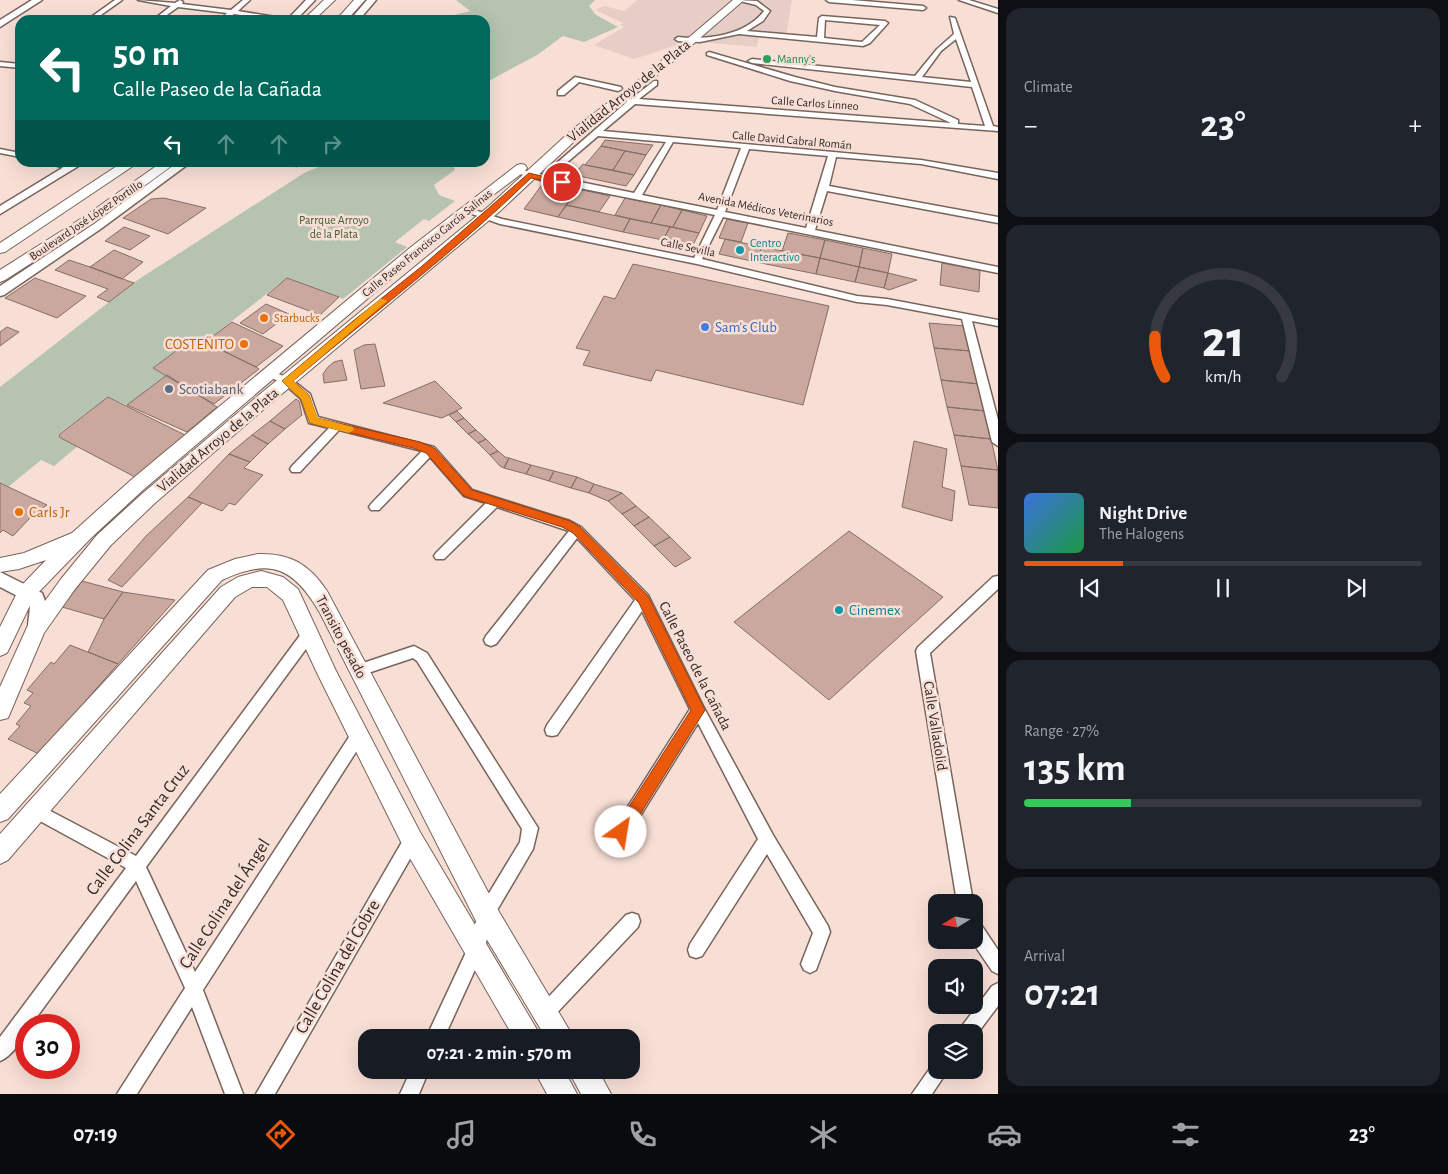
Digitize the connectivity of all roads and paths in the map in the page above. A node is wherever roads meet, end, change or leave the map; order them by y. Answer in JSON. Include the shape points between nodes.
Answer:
{"nodes":[{"id":1,"x":118,"y":0,"type":"edge"},
{"id":2,"x":142,"y":0,"type":"edge"},
{"id":3,"x":247,"y":0,"type":"edge"},
{"id":4,"x":311,"y":0,"type":"edge"},
{"id":5,"x":330,"y":0,"type":"edge"},
{"id":6,"x":360,"y":0,"type":"edge"},
{"id":7,"x":372,"y":0,"type":"edge"},
{"id":8,"x":724,"y":0,"type":"edge"},
{"id":9,"x":739,"y":0,"type":"edge"},
{"id":10,"x":829,"y":0,"type":"edge"},
{"id":11,"x":962,"y":0,"type":"edge"},
{"id":12,"x":41,"y":2,"type":"edge"},
{"id":13,"x":179,"y":2,"type":"edge"},
{"id":14,"x":923,"y":8,"type":"dead end"},
{"id":15,"x":998,"y":11,"type":"edge"},
{"id":16,"x":233,"y":12,"type":"junction"},
{"id":17,"x":17,"y":15,"type":"edge"},
{"id":18,"x":26,"y":15,"type":"edge"},
{"id":19,"x":97,"y":15,"type":"edge"},
{"id":20,"x":162,"y":15,"type":"edge"},
{"id":21,"x":229,"y":15,"type":"edge"},
{"id":22,"x":255,"y":15,"type":"edge"},
{"id":23,"x":296,"y":15,"type":"edge"},
{"id":24,"x":314,"y":15,"type":"edge"},
{"id":25,"x":346,"y":15,"type":"edge"},
{"id":26,"x":358,"y":15,"type":"edge"},
{"id":27,"x":15,"y":16,"type":"edge"},
{"id":28,"x":952,"y":18,"type":"dead end"},
{"id":29,"x":0,"y":24,"type":"edge"},
{"id":30,"x":15,"y":24,"type":"edge"},
{"id":31,"x":740,"y":32,"type":"junction"},
{"id":32,"x":0,"y":34,"type":"edge"},
{"id":33,"x":957,"y":35,"type":"junction"},
{"id":34,"x":684,"y":40,"type":"junction"},
{"id":35,"x":820,"y":40,"type":"junction"},
{"id":36,"x":709,"y":54,"type":"dead end"},
{"id":37,"x":735,"y":62,"type":"junction"},
{"id":38,"x":0,"y":64,"type":"edge"},
{"id":39,"x":15,"y":66,"type":"edge"},
{"id":40,"x":917,"y":79,"type":"junction"},
{"id":41,"x":644,"y":81,"type":"junction"},
{"id":42,"x":975,"y":85,"type":"junction"},
{"id":43,"x":618,"y":88,"type":"junction"},
{"id":44,"x":561,"y":93,"type":"dead end"},
{"id":45,"x":630,"y":101,"type":"junction"},
{"id":46,"x":959,"y":125,"type":"junction"},
{"id":47,"x":994,"y":128,"type":"edge"},
{"id":48,"x":594,"y":133,"type":"junction"},
{"id":49,"x":670,"y":141,"type":"junction"},
{"id":50,"x":746,"y":147,"type":"junction"},
{"id":51,"x":0,"y":151,"type":"edge"},
{"id":52,"x":15,"y":154,"type":"edge"},
{"id":53,"x":832,"y":155,"type":"junction"},
{"id":54,"x":72,"y":167,"type":"edge"},
{"id":55,"x":125,"y":167,"type":"edge"},
{"id":56,"x":163,"y":167,"type":"edge"},
{"id":57,"x":179,"y":167,"type":"edge"},
{"id":58,"x":523,"y":174,"type":"junction"},
{"id":59,"x":998,"y":176,"type":"edge"},
{"id":60,"x":544,"y":178,"type":"junction"},
{"id":61,"x":824,"y":188,"type":"junction"},
{"id":62,"x":637,"y":196,"type":"junction"},
{"id":63,"x":468,"y":208,"type":"junction"},
{"id":64,"x":0,"y":211,"type":"edge"},
{"id":65,"x":720,"y":213,"type":"junction"},
{"id":66,"x":488,"y":214,"type":"junction"},
{"id":67,"x":998,"y":220,"type":"edge"},
{"id":68,"x":810,"y":231,"type":"junction"},
{"id":69,"x":0,"y":249,"type":"edge"},
{"id":70,"x":698,"y":260,"type":"junction"},
{"id":71,"x":998,"y":270,"type":"edge"},
{"id":72,"x":0,"y":277,"type":"edge"},
{"id":73,"x":0,"y":292,"type":"edge"},
{"id":74,"x":966,"y":317,"type":"junction"},
{"id":75,"x":998,"y":323,"type":"edge"},
{"id":76,"x":279,"y":378,"type":"junction"},
{"id":77,"x":336,"y":427,"type":"junction"},
{"id":78,"x":998,"y":442,"type":"edge"},
{"id":79,"x":430,"y":450,"type":"junction"},
{"id":80,"x":296,"y":469,"type":"dead end"},
{"id":81,"x":494,"y":502,"type":"junction"},
{"id":82,"x":375,"y":507,"type":"dead end"},
{"id":83,"x":576,"y":530,"type":"junction"},
{"id":84,"x":85,"y":532,"type":"junction"},
{"id":85,"x":440,"y":556,"type":"dead end"},
{"id":86,"x":0,"y":565,"type":"edge"},
{"id":87,"x":0,"y":578,"type":"edge"},
{"id":88,"x":998,"y":580,"type":"edge"},
{"id":89,"x":27,"y":592,"type":"junction"},
{"id":90,"x":644,"y":599,"type":"junction"},
{"id":91,"x":36,"y":629,"type":"junction"},
{"id":92,"x":310,"y":634,"type":"junction"},
{"id":93,"x":491,"y":640,"type":"dead end"},
{"id":94,"x":0,"y":648,"type":"edge"},
{"id":95,"x":359,"y":670,"type":"junction"},
{"id":96,"x":698,"y":710,"type":"junction"},
{"id":97,"x":0,"y":711,"type":"edge"},
{"id":98,"x":552,"y":730,"type":"dead end"},
{"id":99,"x":358,"y":736,"type":"junction"},
{"id":100,"x":2,"y":808,"type":"edge"},
{"id":101,"x":34,"y":810,"type":"junction"},
{"id":102,"x":621,"y":832,"type":"dead end"},
{"id":103,"x":412,"y":840,"type":"junction"},
{"id":104,"x":767,"y":840,"type":"junction"},
{"id":105,"x":0,"y":852,"type":"edge"},
{"id":106,"x":137,"y":865,"type":"junction"},
{"id":107,"x":963,"y":894,"type":"edge"},
{"id":108,"x":486,"y":914,"type":"junction"},
{"id":109,"x":632,"y":921,"type":"dead end"},
{"id":110,"x":983,"y":943,"type":"edge"},
{"id":111,"x":476,"y":950,"type":"junction"},
{"id":112,"x":696,"y":950,"type":"dead end"},
{"id":113,"x":810,"y":964,"type":"dead end"},
{"id":114,"x":998,"y":966,"type":"edge"},
{"id":115,"x":194,"y":988,"type":"junction"},
{"id":116,"x":998,"y":992,"type":"edge"},
{"id":117,"x":545,"y":1013,"type":"junction"},
{"id":118,"x":974,"y":1024,"type":"edge"},
{"id":119,"x":439,"y":1029,"type":"edge"},
{"id":120,"x":524,"y":1029,"type":"edge"},
{"id":121,"x":555,"y":1029,"type":"edge"},
{"id":122,"x":0,"y":1052,"type":"edge"},
{"id":123,"x":416,"y":1079,"type":"edge"},
{"id":124,"x":588,"y":1079,"type":"edge"},
{"id":125,"x":932,"y":1079,"type":"edge"},
{"id":126,"x":126,"y":1094,"type":"edge"},
{"id":127,"x":234,"y":1094,"type":"edge"},
{"id":128,"x":265,"y":1094,"type":"edge"},
{"id":129,"x":409,"y":1094,"type":"edge"},
{"id":130,"x":597,"y":1094,"type":"edge"},
{"id":131,"x":921,"y":1094,"type":"edge"}],
"edges":[{"from":1,"to":19,"type":"street"},
{"from":2,"to":13,"type":"street"},
{"from":3,"to":16,"type":"street"},
{"from":4,"to":23,"type":"street"},
{"from":5,"to":24,"type":"main road"},
{"from":6,"to":25,"type":"main road"},
{"from":7,"to":26,"type":"street"},
{"from":8,"to":34,"type":"main road","name":"Calle Paseo Francisco García Salinas"},
{"from":9,"to":31,"type":"street","via":[[763,6],[766,11],[755,26]]},
{"from":9,"to":34,"type":"main road","name":"Vialidad Arroyo de la Plata"},
{"from":10,"to":14,"type":"street"},
{"from":11,"to":15,"type":"street"},
{"from":12,"to":17,"type":"street"},
{"from":12,"to":18,"type":"street"},
{"from":13,"to":16,"type":"street"},
{"from":13,"to":20,"type":"street"},
{"from":16,"to":21,"type":"street"},
{"from":16,"to":22,"type":"street"},
{"from":27,"to":29,"type":"street"},
{"from":28,"to":33,"type":"street"},
{"from":30,"to":32,"type":"street"},
{"from":31,"to":34,"type":"street"},
{"from":31,"to":35,"type":"street"},
{"from":33,"to":40,"type":"street","via":[[939,50]]},
{"from":33,"to":42,"type":"street"},
{"from":34,"to":41,"type":"main road","name":"Vialidad Arroyo de la Plata"},
{"from":34,"to":43,"type":"main road","name":"Calle Paseo Francisco García Salinas"},
{"from":35,"to":35,"type":"street","via":[[863,44],[885,23],[822,18]]},
{"from":36,"to":37,"type":"street"},
{"from":37,"to":40,"type":"street","via":[[752,61]]},
{"from":37,"to":46,"type":"street","via":[[827,87],[912,102]]},
{"from":38,"to":39,"type":"street"},
{"from":40,"to":42,"type":"street"},
{"from":41,"to":45,"type":"street","via":[[654,82]]},
{"from":41,"to":58,"type":"main road","name":"Vialidad Arroyo de la Plata"},
{"from":42,"to":47,"type":"street"},
{"from":43,"to":44,"type":"street","via":[[578,79]]},
{"from":43,"to":58,"type":"main road","name":"Calle Paseo Francisco García Salinas"},
{"from":45,"to":46,"type":"street","name":"Calle Carlos Linneo"},
{"from":45,"to":48,"type":"street"},
{"from":46,"to":47,"type":"street","name":"Calle Carlos Linneo"},
{"from":48,"to":49,"type":"street","name":"Calle David Cabral Román"},
{"from":48,"to":60,"type":"street"},
{"from":49,"to":50,"type":"street","name":"Calle David Cabral Román"},
{"from":49,"to":62,"type":"street"},
{"from":50,"to":53,"type":"street","name":"Calle David Cabral Román"},
{"from":50,"to":65,"type":"street"},
{"from":51,"to":52,"type":"street"},
{"from":53,"to":59,"type":"street","name":"Calle David Cabral Román","via":[[921,162]]},
{"from":53,"to":61,"type":"street"},
{"from":54,"to":64,"type":"street"},
{"from":55,"to":69,"type":"main road","name":"Boulevard José López Portillo"},
{"from":56,"to":72,"type":"main road","name":"Boulevard José López Portillo"},
{"from":57,"to":73,"type":"street"},
{"from":58,"to":60,"type":"street","name":"Avenida Médicos Veterinarios"},
{"from":58,"to":63,"type":"main road","name":"Calle Paseo Francisco García Salinas"},
{"from":58,"to":66,"type":"main road","name":"Vialidad Arroyo de la Plata"},
{"from":60,"to":62,"type":"street","name":"Avenida Médicos Veterinarios"},
{"from":61,"to":67,"type":"street"},
{"from":61,"to":68,"type":"street"},
{"from":62,"to":65,"type":"street","name":"Avenida Médicos Veterinarios"},
{"from":63,"to":66,"type":"street","name":"Calle Sevilla"},
{"from":63,"to":76,"type":"main road","name":"Calle Paseo Francisco García Salinas"},
{"from":65,"to":68,"type":"street","name":"Avenida Médicos Veterinarios"},
{"from":65,"to":70,"type":"street"},
{"from":66,"to":70,"type":"street","name":"Calle Sevilla"},
{"from":66,"to":76,"type":"main road","name":"Vialidad Arroyo de la Plata","via":[[356,323]]},
{"from":68,"to":71,"type":"street","name":"Avenida Médicos Veterinarios"},
{"from":70,"to":74,"type":"street","name":"Calle Sevilla","via":[[857,299]]},
{"from":74,"to":75,"type":"street","name":"Calle Sevilla"},
{"from":74,"to":78,"type":"street"},
{"from":76,"to":77,"type":"street","via":[[306,397],[313,420]]},
{"from":76,"to":84,"type":"main road","via":[[137,485]]},
{"from":76,"to":91,"type":"main road","name":"Vialidad Arroyo de la Plata","via":[[104,540]]},
{"from":77,"to":79,"type":"street"},
{"from":77,"to":80,"type":"street"},
{"from":79,"to":81,"type":"street","name":"Calle Paseo de la Cañada","via":[[468,493]]},
{"from":79,"to":82,"type":"street"},
{"from":81,"to":83,"type":"street","name":"Calle Paseo de la Cañada"},
{"from":81,"to":85,"type":"street"},
{"from":83,"to":90,"type":"street","name":"Calle Paseo de la Cañada"},
{"from":83,"to":93,"type":"street"},
{"from":84,"to":86,"type":"main road","via":[[39,556],[16,564]]},
{"from":84,"to":89,"type":"main road"},
{"from":87,"to":89,"type":"street"},
{"from":88,"to":107,"type":"street","name":"Calle Valladolid","via":[[923,651]]},
{"from":89,"to":91,"type":"street","via":[[36,598],[39,607]]},
{"from":89,"to":94,"type":"main road"},
{"from":90,"to":96,"type":"street","name":"Calle Paseo de la Cañada"},
{"from":90,"to":98,"type":"street"},
{"from":91,"to":97,"type":"main road","name":"Vialidad Arroyo de la Plata"},
{"from":92,"to":99,"type":"main road","name":"Transito pesado"},
{"from":92,"to":101,"type":"main road","name":"Transito pesado","via":[[291,595],[279,583],[258,578],[238,585],[205,615]]},
{"from":92,"to":106,"type":"street","name":"Calle Colina Santa Cruz"},
{"from":95,"to":100,"type":"main road","name":"Transito pesado","via":[[314,586],[299,572],[274,562],[260,561],[227,569],[203,586]]},
{"from":95,"to":108,"type":"main road","name":"Transito pesado"},
{"from":95,"to":108,"type":"street","via":[[414,652],[422,657],[530,828],[527,844]]},
{"from":96,"to":102,"type":"street"},
{"from":96,"to":104,"type":"street","name":"Calle Paseo de la Cañada"},
{"from":99,"to":103,"type":"main road","name":"Transito pesado"},
{"from":99,"to":115,"type":"street","name":"Calle Colina del Ángel"},
{"from":101,"to":105,"type":"main road","name":"Transito pesado"},
{"from":101,"to":106,"type":"street"},
{"from":103,"to":111,"type":"main road","name":"Transito pesado"},
{"from":103,"to":128,"type":"street","name":"Calle Colina del Cobre"},
{"from":104,"to":112,"type":"street"},
{"from":104,"to":113,"type":"street","name":"Calle Paseo de la Cañada","via":[[822,932]]},
{"from":106,"to":115,"type":"street"},
{"from":106,"to":122,"type":"street","name":"Calle Colina Santa Cruz"},
{"from":108,"to":111,"type":"street"},
{"from":108,"to":117,"type":"main road","name":"Transito pesado"},
{"from":109,"to":117,"type":"street"},
{"from":110,"to":114,"type":"street"},
{"from":111,"to":119,"type":"street"},
{"from":111,"to":120,"type":"main road","name":"Transito pesado"},
{"from":115,"to":126,"type":"street","name":"Calle Colina del Ángel"},
{"from":115,"to":127,"type":"street"},
{"from":116,"to":118,"type":"street"},
{"from":117,"to":121,"type":"main road","name":"Transito pesado"},
{"from":123,"to":129,"type":"street"},
{"from":124,"to":130,"type":"main road"},
{"from":125,"to":131,"type":"street"}]}
